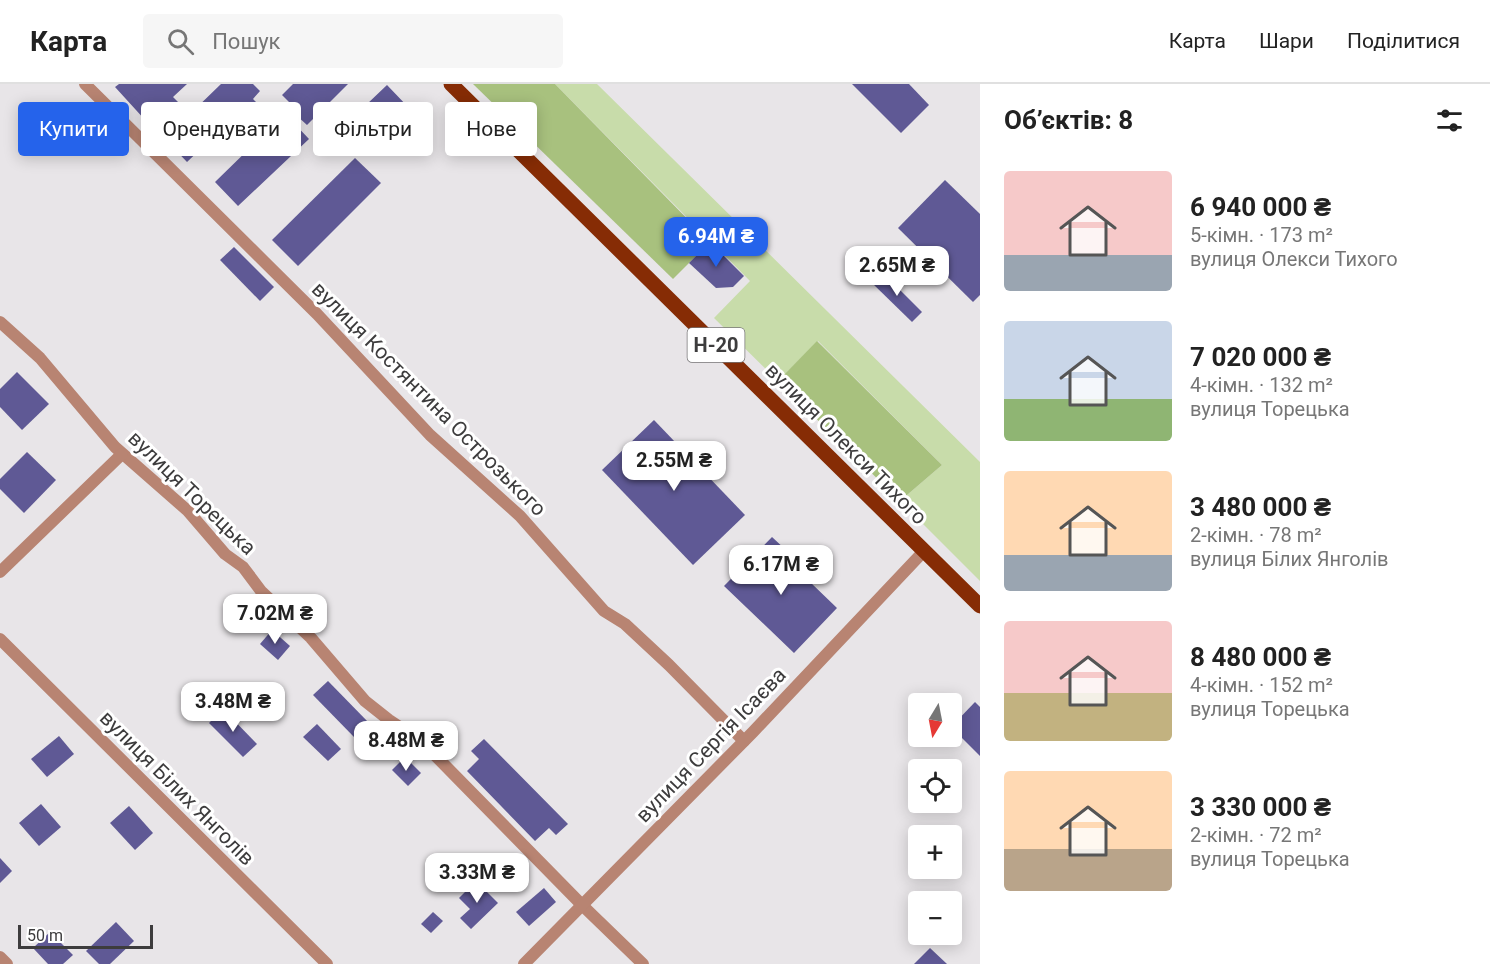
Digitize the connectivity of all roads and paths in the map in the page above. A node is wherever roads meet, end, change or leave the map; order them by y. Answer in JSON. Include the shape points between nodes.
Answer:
{"nodes":[{"id":1,"x":85,"y":84,"type":"edge"},
{"id":2,"x":451,"y":84,"type":"edge"},
{"id":3,"x":0,"y":322,"type":"edge"},
{"id":4,"x":122,"y":453,"type":"junction"},
{"id":5,"x":924,"y":551,"type":"junction"},
{"id":6,"x":0,"y":572,"type":"edge"},
{"id":7,"x":980,"y":606,"type":"edge"},
{"id":8,"x":0,"y":639,"type":"edge"},
{"id":9,"x":744,"y":741,"type":"junction"},
{"id":10,"x":582,"y":905,"type":"junction"},
{"id":11,"x":0,"y":957,"type":"edge"},
{"id":12,"x":7,"y":964,"type":"edge"},
{"id":13,"x":327,"y":964,"type":"edge"},
{"id":14,"x":524,"y":964,"type":"edge"},
{"id":15,"x":643,"y":964,"type":"edge"}],
"edges":[{"from":1,"to":9,"type":"street","name":"вулиця Костянтина Острозького","via":[[317,314],[430,435],[520,516],[604,611],[625,624],[662,658]]},
{"from":2,"to":5,"type":"main road","name":"вулиця Олекси Тихого","number":"Н-20"},
{"from":3,"to":4,"type":"street","name":"вулиця Торецька","via":[[40,358]]},
{"from":4,"to":6,"type":"street"},
{"from":4,"to":10,"type":"street","name":"вулиця Торецька","via":[[188,511],[225,554],[243,567],[365,701],[422,742]]},
{"from":5,"to":7,"type":"main road","name":"вулиця Олекси Тихого","number":"Н-20"},
{"from":5,"to":9,"type":"street","name":"вулиця Сергія Ісаєва"},
{"from":8,"to":13,"type":"street","name":"вулиця Білих Янголів"},
{"from":9,"to":10,"type":"street","name":"вулиця Сергія Ісаєва"},
{"from":10,"to":14,"type":"street","name":"вулиця Сергія Ісаєва"},
{"from":10,"to":15,"type":"street","name":"вулиця Торецька"},
{"from":11,"to":12,"type":"street"}]}
